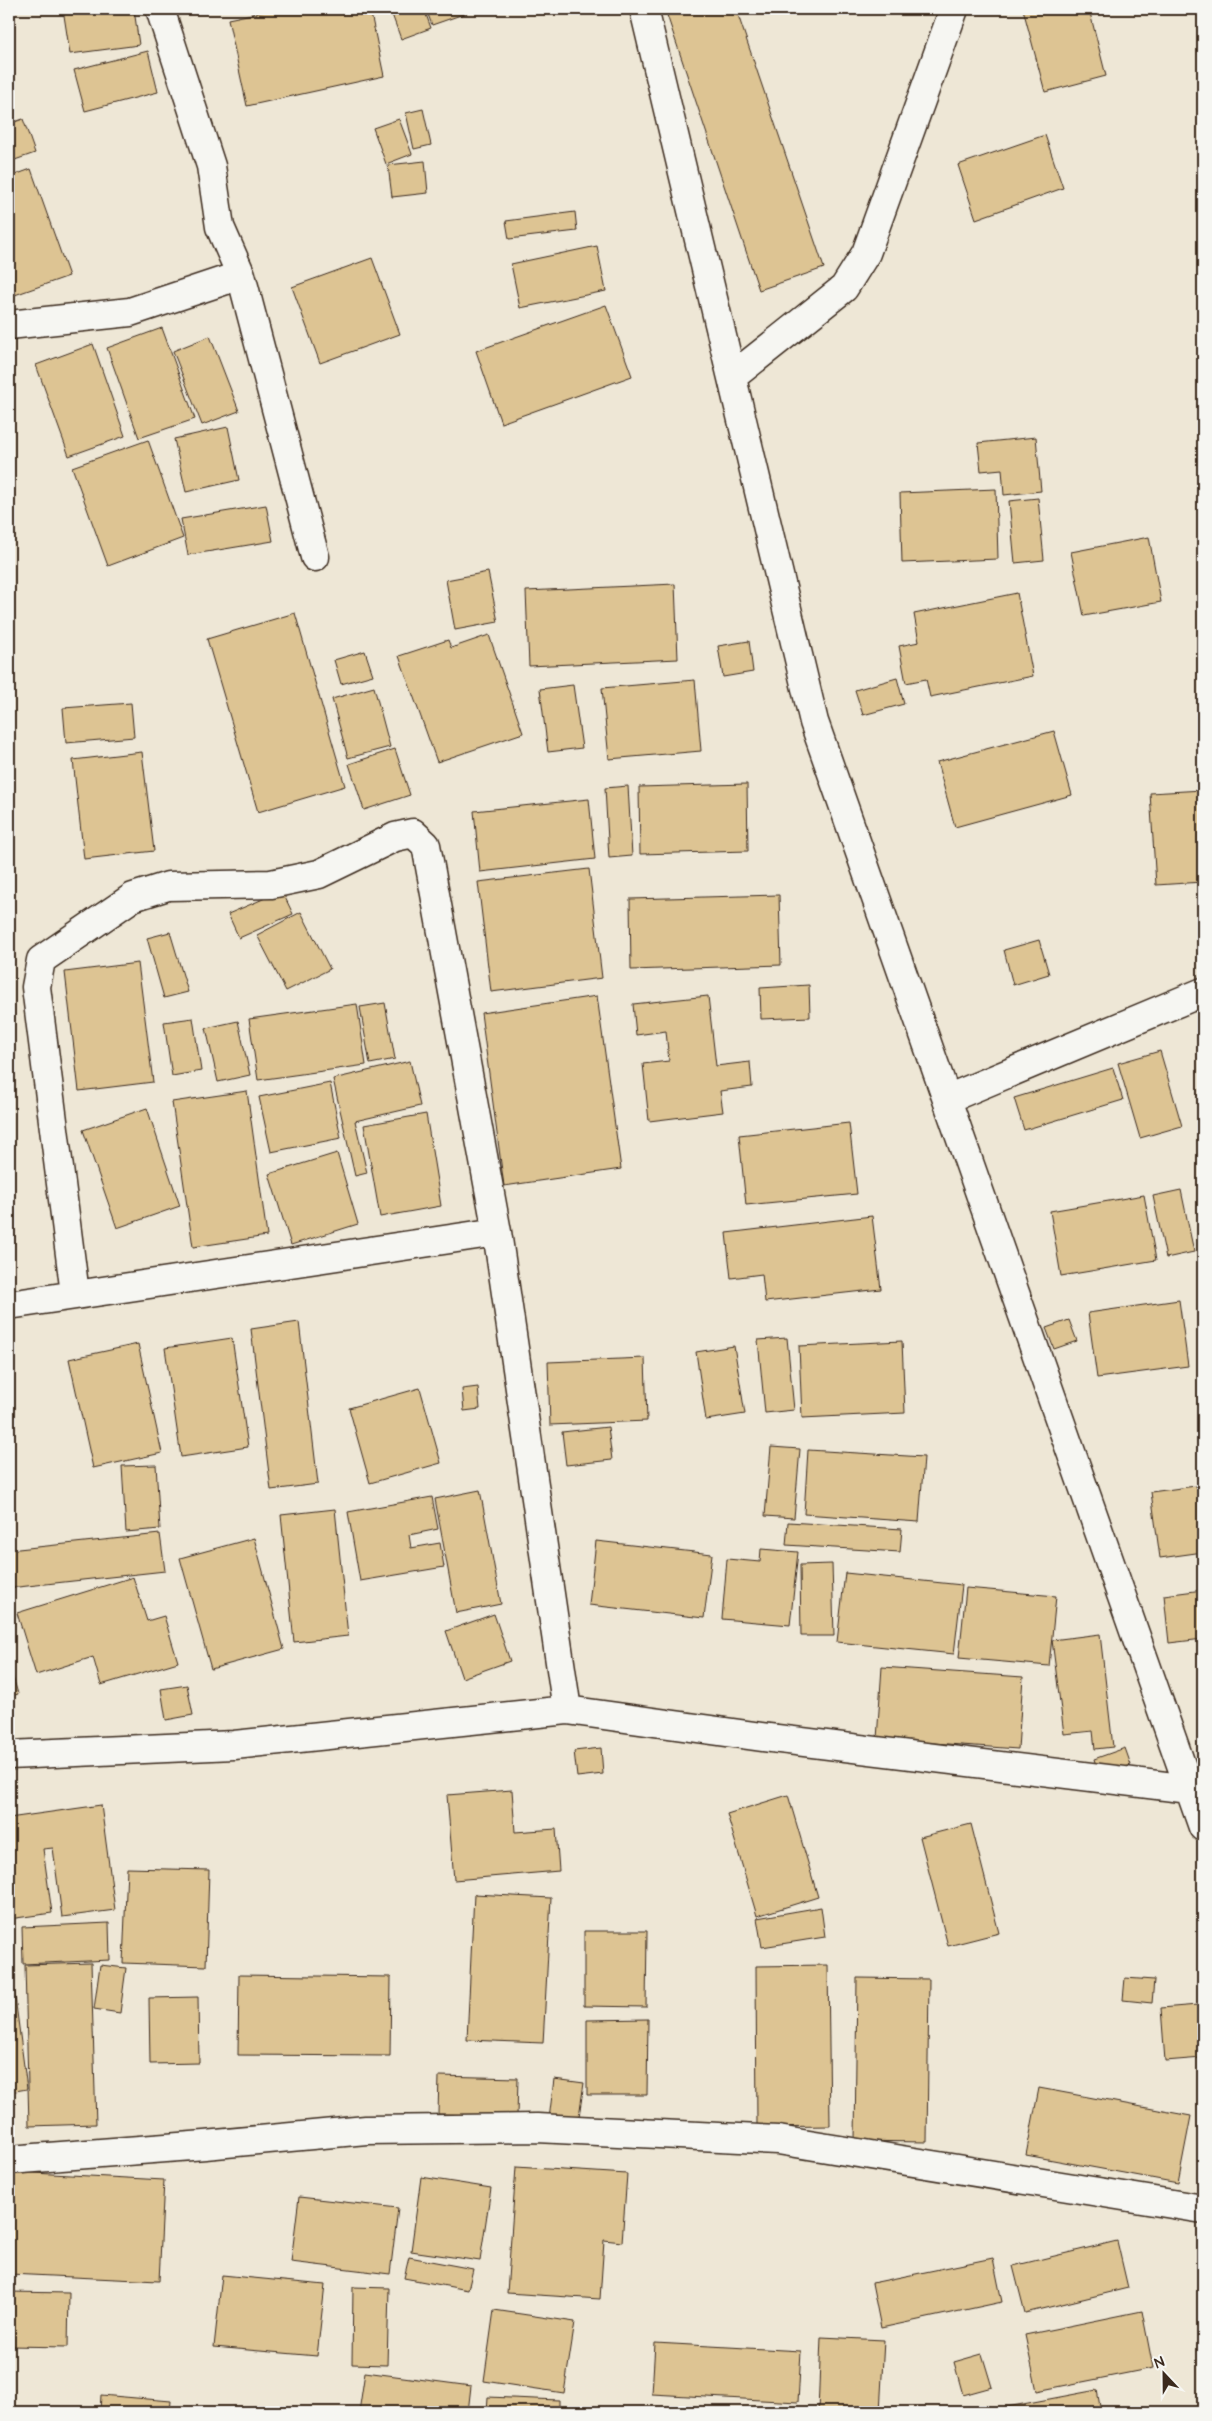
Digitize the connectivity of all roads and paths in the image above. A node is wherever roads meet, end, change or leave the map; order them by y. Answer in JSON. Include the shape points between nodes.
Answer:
{"nodes":[{"id":1,"x":160,"y":9,"type":"edge"},
{"id":2,"x":644,"y":9,"type":"edge"},
{"id":3,"x":954,"y":9,"type":"edge"},
{"id":4,"x":241,"y":275,"type":"junction"},
{"id":5,"x":9,"y":325,"type":"edge"},
{"id":6,"x":732,"y":377,"type":"junction"},
{"id":7,"x":315,"y":557,"type":"dead end"},
{"id":8,"x":1203,"y":992,"type":"edge"},
{"id":9,"x":947,"y":1099,"type":"junction"},
{"id":10,"x":497,"y":1232,"type":"junction"},
{"id":11,"x":75,"y":1294,"type":"junction"},
{"id":12,"x":9,"y":1305,"type":"edge"},
{"id":13,"x":567,"y":1710,"type":"junction"},
{"id":14,"x":9,"y":1755,"type":"edge"},
{"id":15,"x":1190,"y":1789,"type":"junction"},
{"id":16,"x":1203,"y":1826,"type":"edge"},
{"id":17,"x":9,"y":2160,"type":"edge"},
{"id":18,"x":1203,"y":2209,"type":"edge"}],
"edges":[{"from":1,"to":4,"type":"street","via":[[212,166],[220,228]]},
{"from":2,"to":6,"type":"street"},
{"from":3,"to":6,"type":"street","via":[[866,253],[844,288]]},
{"from":4,"to":5,"type":"street","via":[[130,312]]},
{"from":4,"to":7,"type":"street"},
{"from":6,"to":9,"type":"street","via":[[814,722]]},
{"from":8,"to":9,"type":"street"},
{"from":9,"to":15,"type":"street"},
{"from":10,"to":11,"type":"street"},
{"from":10,"to":11,"type":"street","via":[[426,845],[413,833],[395,837],[319,874],[271,884],[168,886],[142,894],[41,960],[36,987]]},
{"from":10,"to":13,"type":"street"},
{"from":11,"to":12,"type":"street"},
{"from":13,"to":14,"type":"street","via":[[234,1744]]},
{"from":13,"to":15,"type":"street","via":[[762,1738]]},
{"from":15,"to":16,"type":"street"},
{"from":17,"to":18,"type":"street","via":[[366,2130],[546,2128],[778,2140]]}]}
